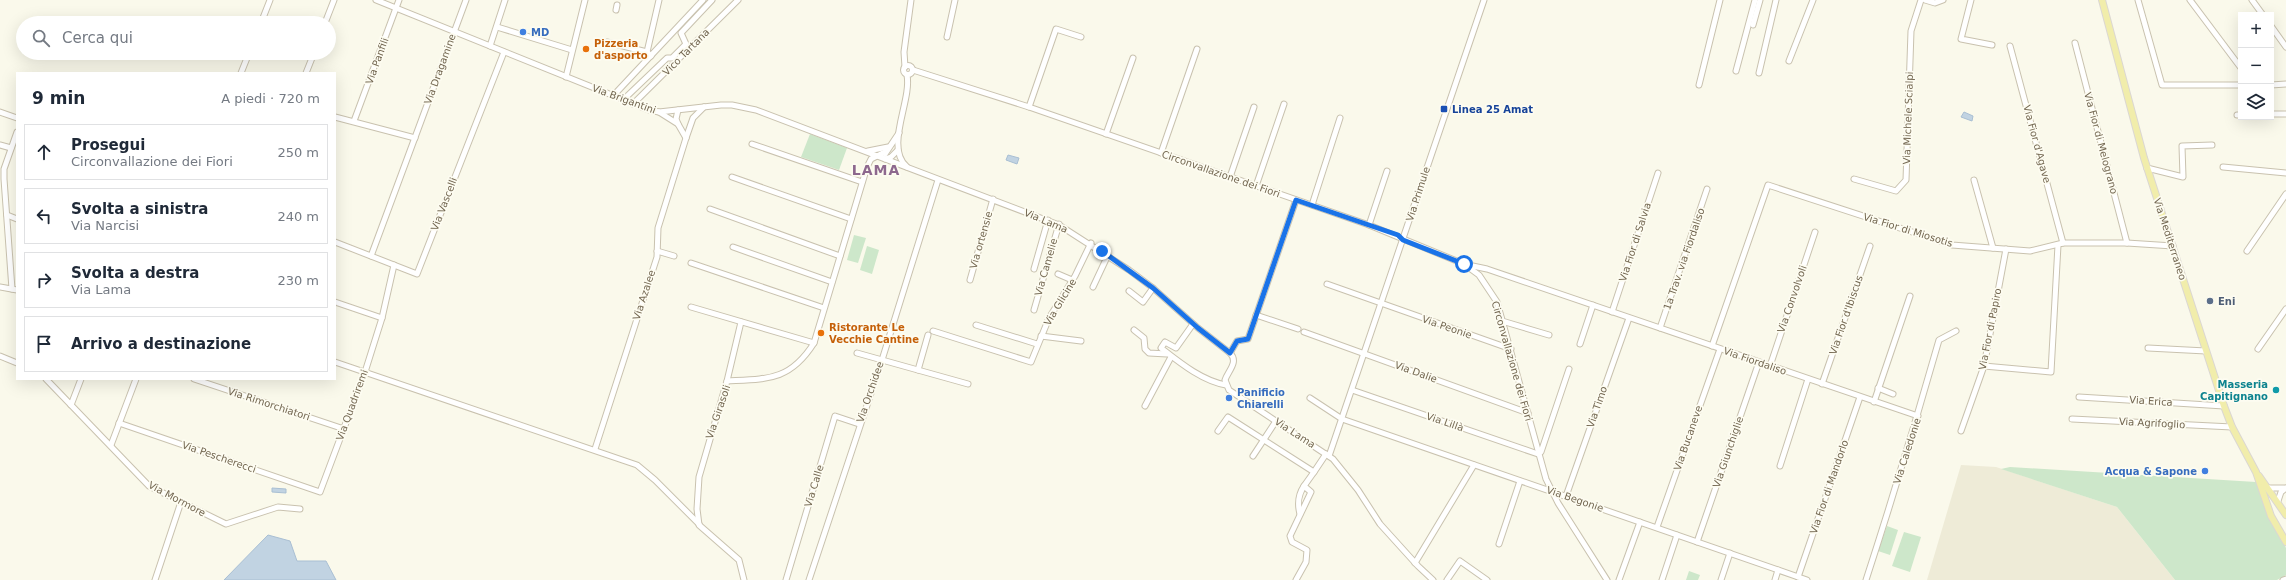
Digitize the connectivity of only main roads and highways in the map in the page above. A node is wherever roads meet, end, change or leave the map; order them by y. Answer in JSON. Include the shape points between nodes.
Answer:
{"nodes":[{"id":1,"x":2102,"y":0,"type":"edge"},
{"id":2,"x":2256,"y":472,"type":"junction"},
{"id":3,"x":2286,"y":516,"type":"edge"},
{"id":4,"x":2277,"y":524,"type":"junction"},
{"id":5,"x":2286,"y":542,"type":"edge"}],
"edges":[{"from":1,"to":2,"type":"main road","name":"Via Mediterraneo","via":[[2147,168],[2206,351],[2232,427]]},
{"from":2,"to":3,"type":"main road"},
{"from":2,"to":4,"type":"main road","via":[[2271,516]]},
{"from":3,"to":4,"type":"main road","via":[[2277,514]]},
{"from":4,"to":5,"type":"main road"}]}
